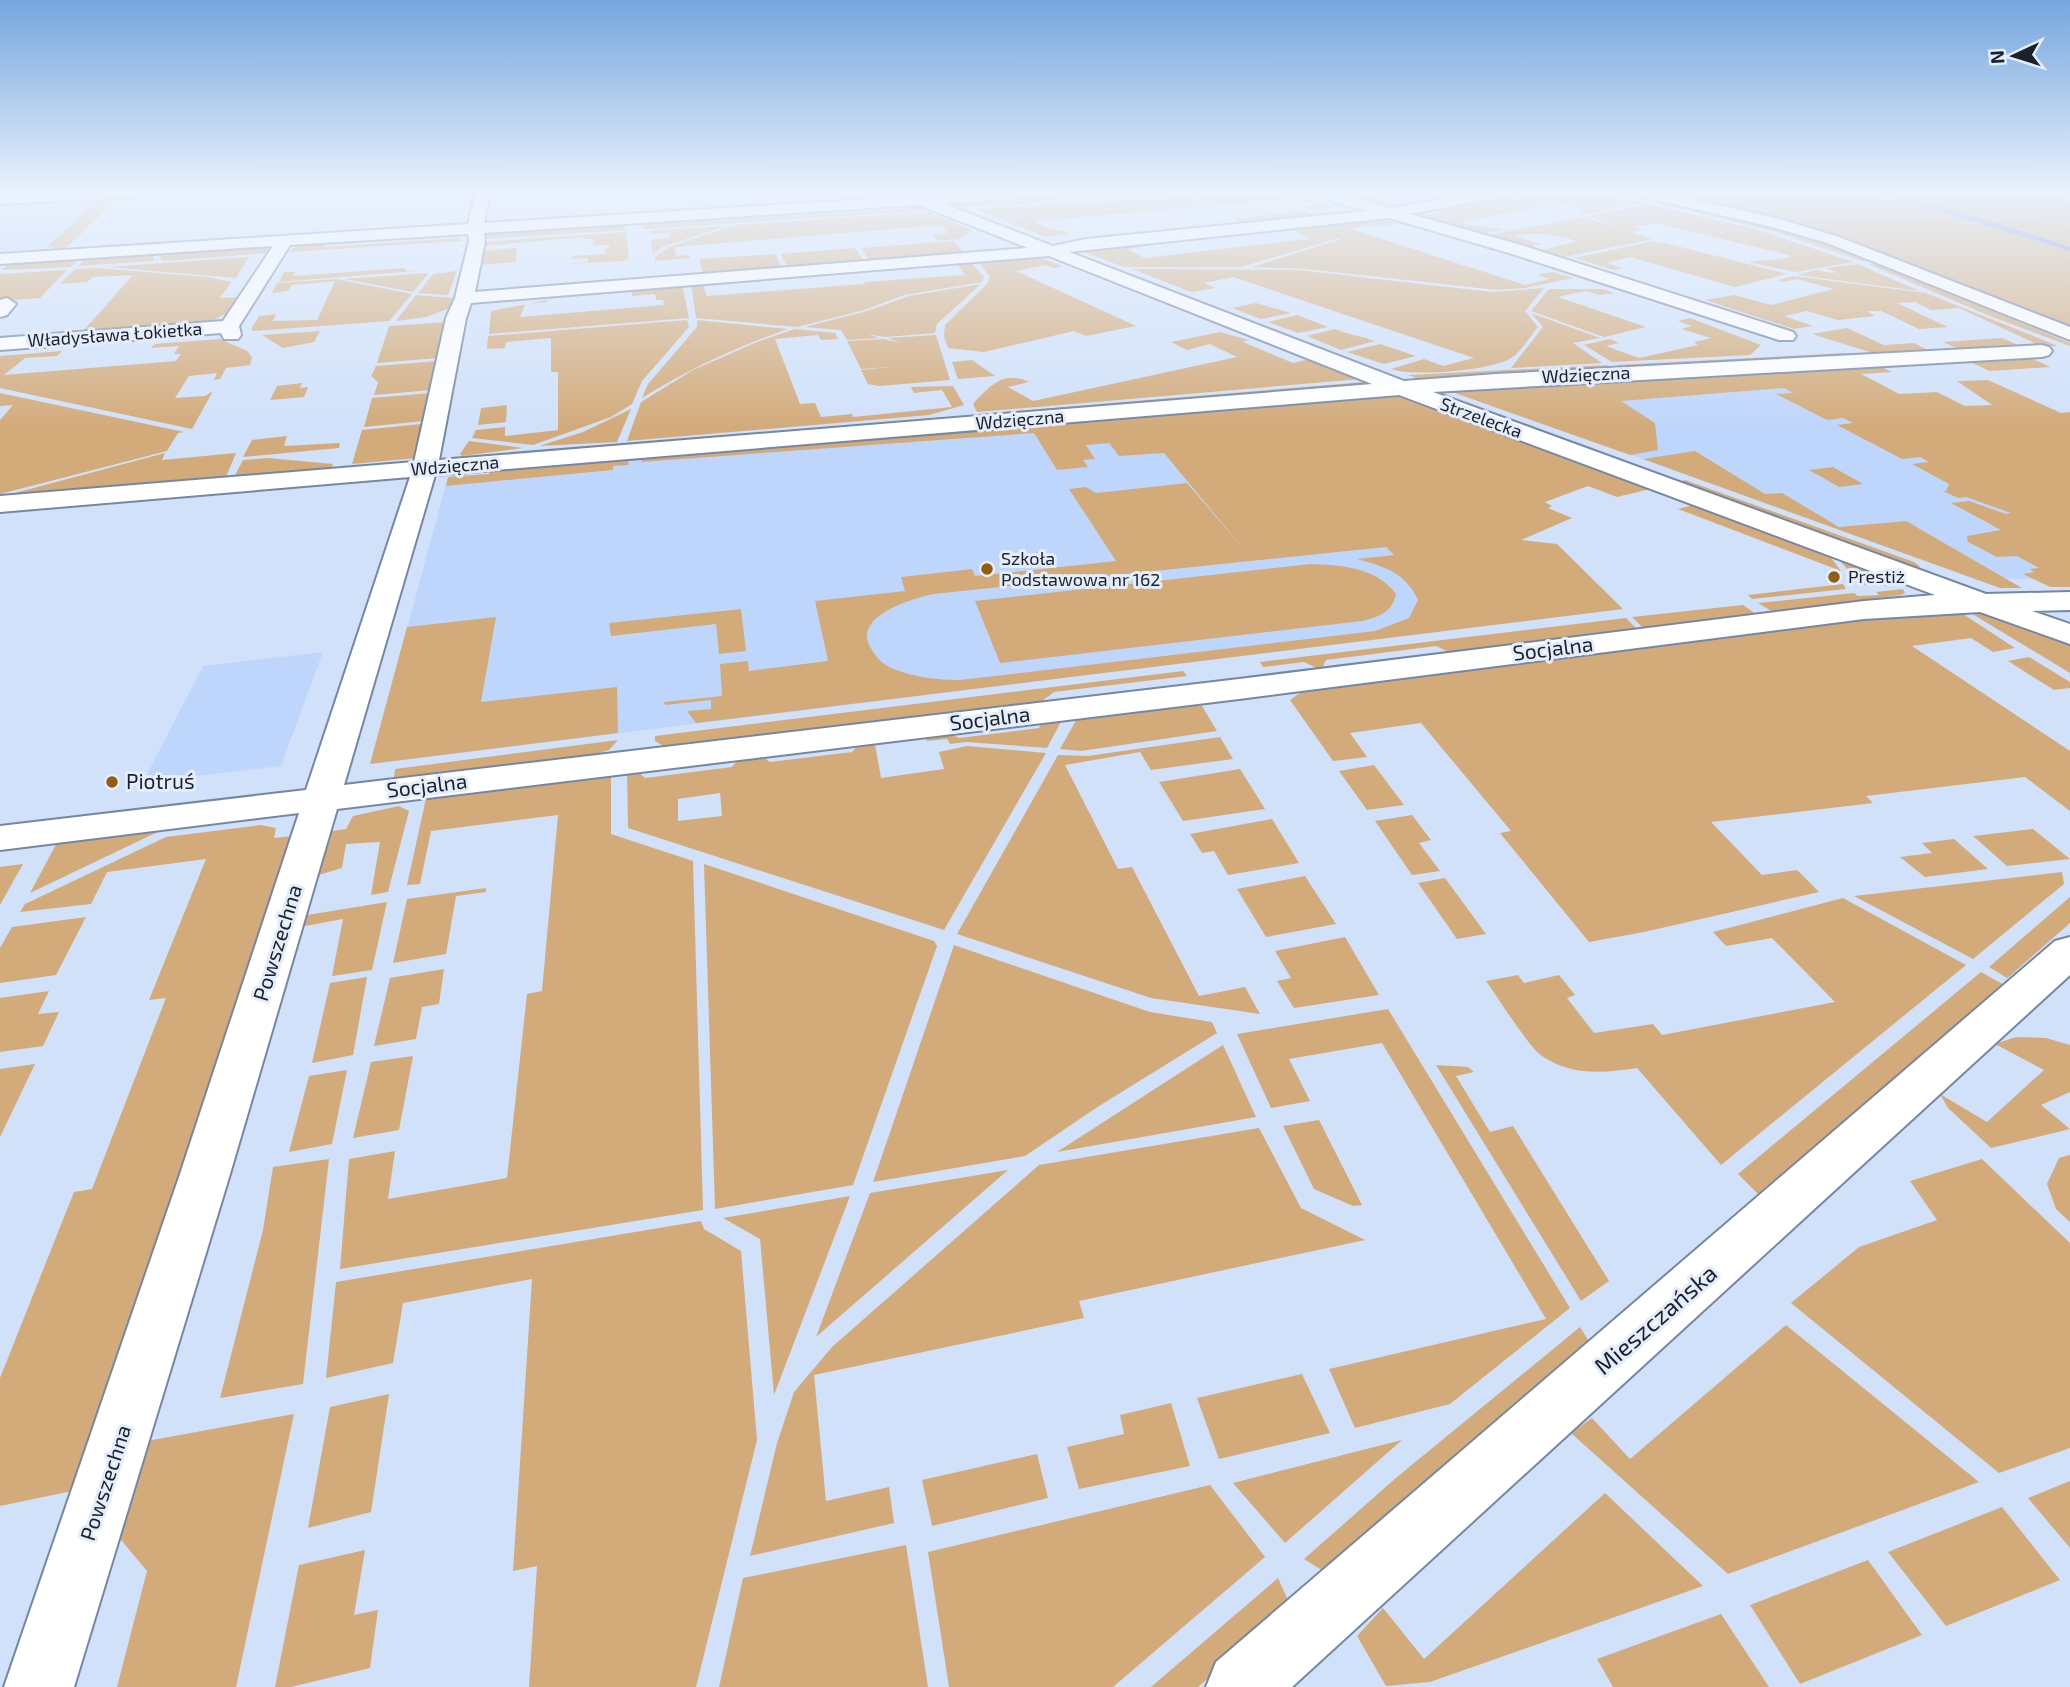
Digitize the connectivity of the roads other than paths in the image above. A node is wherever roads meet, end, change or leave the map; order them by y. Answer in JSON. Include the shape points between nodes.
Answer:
{"nodes":[{"id":1,"x":267,"y":270,"type":"edge"},
{"id":2,"x":470,"y":270,"type":"edge"},
{"id":3,"x":818,"y":270,"type":"edge"},
{"id":4,"x":1099,"y":270,"type":"edge"},
{"id":5,"x":1579,"y":270,"type":"edge"},
{"id":6,"x":1908,"y":270,"type":"edge"},
{"id":7,"x":464,"y":298,"type":"junction"},
{"id":8,"x":2070,"y":334,"type":"edge"},
{"id":9,"x":1786,"y":337,"type":"dead end"},
{"id":10,"x":0,"y":344,"type":"edge"},
{"id":11,"x":2042,"y":351,"type":"dead end"},
{"id":12,"x":1402,"y":388,"type":"junction"},
{"id":13,"x":425,"y":468,"type":"junction"},
{"id":14,"x":0,"y":504,"type":"edge"},
{"id":15,"x":2070,"y":601,"type":"edge"},
{"id":16,"x":1981,"y":603,"type":"junction"},
{"id":17,"x":2070,"y":635,"type":"edge"},
{"id":18,"x":324,"y":798,"type":"junction"},
{"id":19,"x":0,"y":838,"type":"edge"},
{"id":20,"x":2070,"y":951,"type":"edge"},
{"id":21,"x":39,"y":1687,"type":"edge"},
{"id":22,"x":1241,"y":1687,"type":"edge"}],
"edges":[{"from":1,"to":10,"type":"street","name":"Władysława Łokietka","via":[[230,331]]},
{"from":2,"to":7,"type":"street","name":"Powszechna"},
{"from":3,"to":7,"type":"street"},
{"from":4,"to":12,"type":"street","name":"Strzelecka"},
{"from":5,"to":9,"type":"street"},
{"from":6,"to":8,"type":"street"},
{"from":7,"to":13,"type":"street","name":"Powszechna"},
{"from":11,"to":12,"type":"street","name":"Wdzięczna"},
{"from":12,"to":13,"type":"street","name":"Wdzięczna"},
{"from":12,"to":16,"type":"street","name":"Strzelecka"},
{"from":13,"to":14,"type":"street","name":"Wdzięczna"},
{"from":13,"to":18,"type":"street","name":"Powszechna"},
{"from":15,"to":16,"type":"street"},
{"from":16,"to":17,"type":"street","name":"Strzelecka"},
{"from":16,"to":18,"type":"street","name":"Socjalna","via":[[1864,610],[1239,690]]},
{"from":18,"to":19,"type":"street","name":"Socjalna"},
{"from":18,"to":21,"type":"street","name":"Powszechna"},
{"from":20,"to":22,"type":"street","name":"Mieszczańska"}]}
